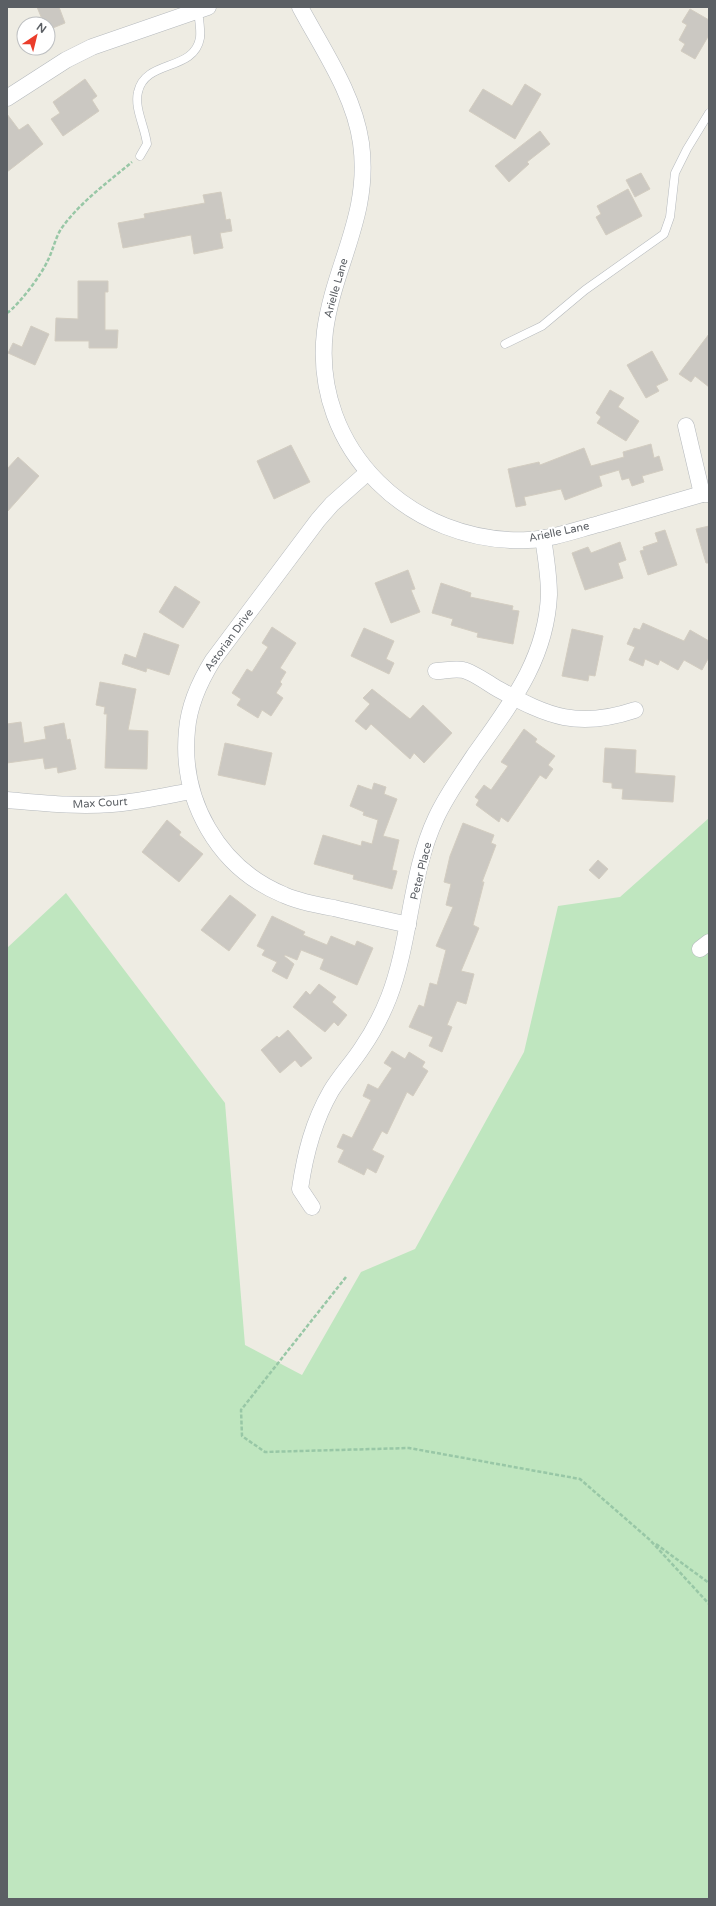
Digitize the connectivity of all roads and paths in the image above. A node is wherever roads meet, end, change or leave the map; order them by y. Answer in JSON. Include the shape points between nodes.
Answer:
{"nodes":[{"id":1,"x":300,"y":7,"type":"edge"},
{"id":2,"x":203,"y":9,"type":"edge"},
{"id":3,"x":7,"y":98,"type":"edge"},
{"id":4,"x":709,"y":113,"type":"edge"},
{"id":5,"x":140,"y":156,"type":"joint"},
{"id":6,"x":7,"y":313,"type":"edge"},
{"id":7,"x":505,"y":344,"type":"dead end"},
{"id":8,"x":686,"y":426,"type":"dead end"},
{"id":9,"x":368,"y":472,"type":"junction"},
{"id":10,"x":705,"y":494,"type":"edge"},
{"id":11,"x":543,"y":538,"type":"junction"},
{"id":12,"x":436,"y":671,"type":"dead end"},
{"id":13,"x":514,"y":698,"type":"junction"},
{"id":14,"x":635,"y":710,"type":"dead end"},
{"id":15,"x":191,"y":791,"type":"junction"},
{"id":16,"x":7,"y":800,"type":"edge"},
{"id":17,"x":408,"y":924,"type":"junction"},
{"id":18,"x":312,"y":1207,"type":"dead end"},
{"id":19,"x":346,"y":1277,"type":"dead end"},
{"id":20,"x":650,"y":1540,"type":"junction"},
{"id":21,"x":709,"y":1583,"type":"edge"},
{"id":22,"x":709,"y":1604,"type":"edge"}],
"edges":[{"from":1,"to":9,"type":"street","name":"Arielle Lane","via":[[346,93],[361,142],[362,193],[357,219],[329,308],[324,360],[333,407],[355,455]]},
{"from":2,"to":3,"type":"street","via":[[92,47],[66,60]]},
{"from":2,"to":5,"type":"lane","via":[[200,39],[193,53],[186,59],[153,71],[138,91],[137,100],[147,144]]},
{"from":4,"to":7,"type":"lane","via":[[675,173],[670,217],[664,234],[585,290],[542,326]]},
{"from":5,"to":6,"type":"path","via":[[76,208],[58,234],[48,261],[26,293]]},
{"from":8,"to":10,"type":"street"},
{"from":9,"to":11,"type":"street","name":"Arielle Lane","via":[[388,493],[409,509],[455,531],[506,540]]},
{"from":9,"to":15,"type":"street","name":"Astorian Drive","via":[[318,520],[203,677],[193,702],[187,729],[186,754]]},
{"from":10,"to":11,"type":"street","name":"Arielle Lane"},
{"from":11,"to":13,"type":"street","name":"Peter Place","via":[[548,578],[547,615],[537,655]]},
{"from":12,"to":13,"type":"street","via":[[464,670]]},
{"from":13,"to":14,"type":"street","via":[[546,713],[581,720],[617,716]]},
{"from":13,"to":17,"type":"street","name":"Peter Place","via":[[450,791],[435,819],[425,848]]},
{"from":15,"to":16,"type":"street","name":"Max Court","via":[[135,802],[92,805],[55,805]]},
{"from":15,"to":17,"type":"street","name":"Astorian Drive","via":[[199,813],[219,846],[246,873],[264,886],[303,901]]},
{"from":17,"to":18,"type":"street","name":"Peter Place","via":[[386,1003],[362,1048],[332,1090],[309,1140],[300,1189]]},
{"from":19,"to":20,"type":"path","via":[[241,1410],[242,1436],[264,1452],[409,1448],[580,1479]]},
{"from":20,"to":21,"type":"path"},
{"from":20,"to":22,"type":"path"}]}
